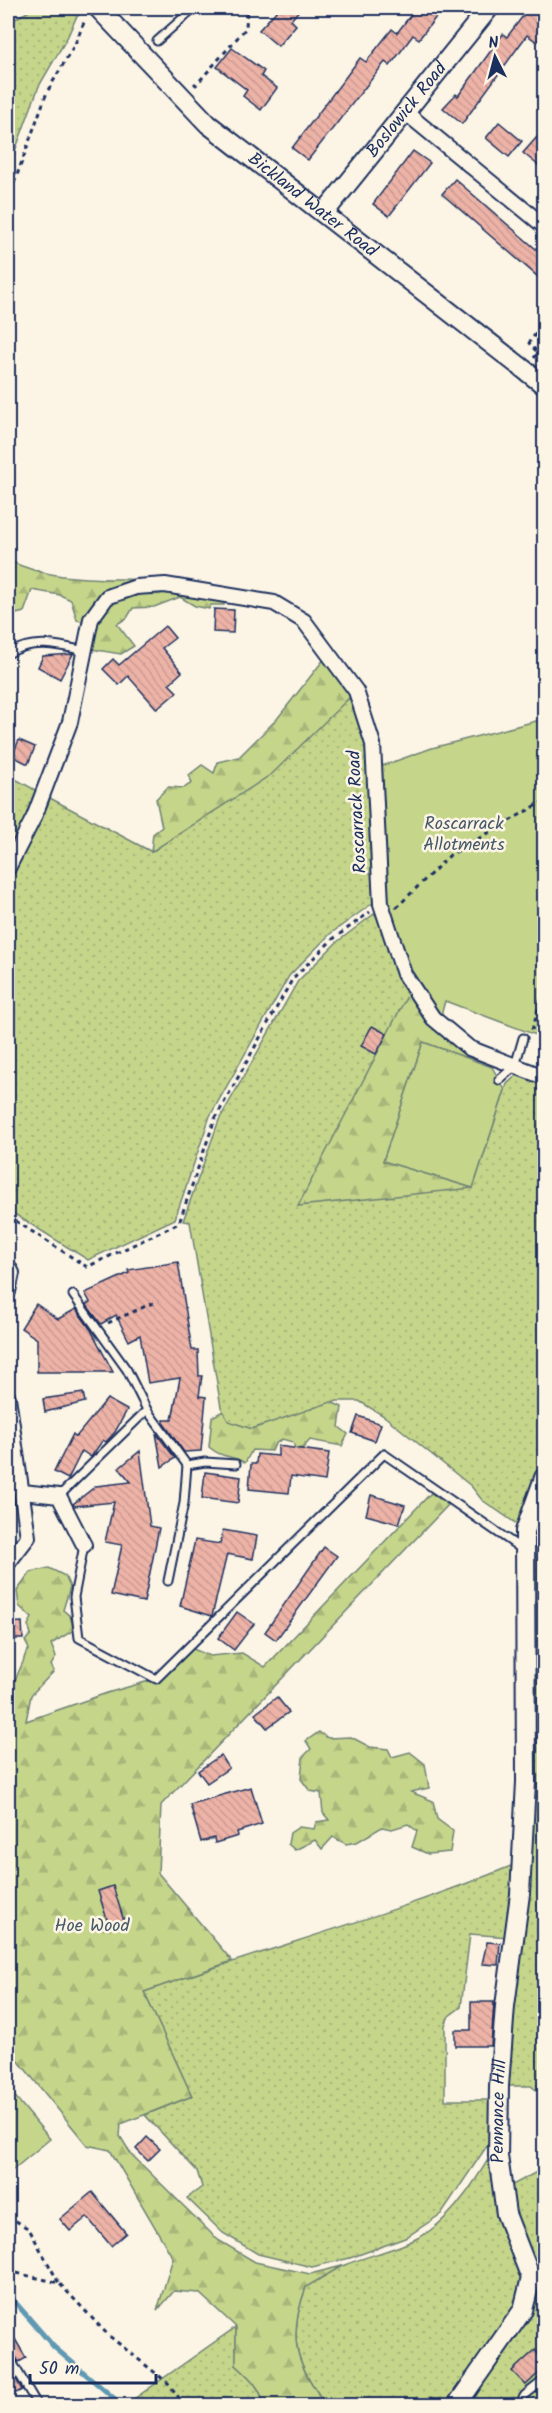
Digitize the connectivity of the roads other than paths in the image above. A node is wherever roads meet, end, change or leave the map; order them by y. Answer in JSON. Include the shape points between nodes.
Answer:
{"nodes":[{"id":1,"x":194,"y":8,"type":"edge"},
{"id":2,"x":489,"y":8,"type":"edge"},
{"id":3,"x":92,"y":12,"type":"edge"},
{"id":4,"x":157,"y":41,"type":"dead end"},
{"id":5,"x":405,"y":112,"type":"junction"},
{"id":6,"x":324,"y":213,"type":"junction"},
{"id":7,"x":544,"y":226,"type":"edge"},
{"id":8,"x":544,"y":385,"type":"edge"},
{"id":9,"x":85,"y":651,"type":"junction"},
{"id":10,"x":8,"y":654,"type":"edge"},
{"id":11,"x":8,"y":868,"type":"edge"},
{"id":12,"x":526,"y":1039,"type":"road end"},
{"id":13,"x":515,"y":1066,"type":"junction"},
{"id":14,"x":544,"y":1077,"type":"edge"},
{"id":15,"x":499,"y":1080,"type":"dead end"},
{"id":16,"x":8,"y":1266,"type":"edge"},
{"id":17,"x":8,"y":1292,"type":"edge"},
{"id":18,"x":73,"y":1295,"type":"dead end"},
{"id":19,"x":8,"y":1397,"type":"edge"},
{"id":20,"x":147,"y":1410,"type":"junction"},
{"id":21,"x":236,"y":1464,"type":"dead end"},
{"id":22,"x":187,"y":1465,"type":"junction"},
{"id":23,"x":544,"y":1478,"type":"edge"},
{"id":24,"x":23,"y":1492,"type":"junction"},
{"id":25,"x":58,"y":1496,"type":"junction"},
{"id":26,"x":84,"y":1545,"type":"joint"},
{"id":27,"x":525,"y":1552,"type":"junction"},
{"id":28,"x":8,"y":1563,"type":"edge"},
{"id":29,"x":168,"y":1581,"type":"dead end"},
{"id":30,"x":8,"y":2355,"type":"edge"},
{"id":31,"x":544,"y":2380,"type":"edge"},
{"id":32,"x":38,"y":2406,"type":"edge"},
{"id":33,"x":456,"y":2406,"type":"edge"},
{"id":34,"x":518,"y":2406,"type":"edge"}],
"edges":[{"from":1,"to":4,"type":"lane"},
{"from":2,"to":5,"type":"street","name":"Boslowick Road"},
{"from":3,"to":6,"type":"street","name":"Bickland Water Road","via":[[208,124]]},
{"from":5,"to":6,"type":"street","name":"Boslowick Road"},
{"from":5,"to":7,"type":"street"},
{"from":6,"to":8,"type":"street","name":"Bickland Water Road"},
{"from":9,"to":10,"type":"lane","via":[[49,643],[29,645]]},
{"from":9,"to":11,"type":"street","name":"Roscarrack Road","via":[[70,722],[34,817]]},
{"from":9,"to":13,"type":"street","name":"Roscarrack Road","via":[[91,620],[107,597],[136,587],[165,585],[274,603],[304,621],[356,691],[373,744],[381,904],[404,974],[433,1018],[470,1048]]},
{"from":12,"to":13,"type":"lane"},
{"from":13,"to":14,"type":"street","name":"Roscarrack Road"},
{"from":13,"to":15,"type":"lane"},
{"from":16,"to":17,"type":"street","via":[[12,1273]]},
{"from":18,"to":20,"type":"lane","via":[[127,1370]]},
{"from":19,"to":24,"type":"street","via":[[11,1437]]},
{"from":20,"to":22,"type":"lane"},
{"from":20,"to":25,"type":"lane"},
{"from":21,"to":22,"type":"lane"},
{"from":22,"to":29,"type":"lane","via":[[184,1503]]},
{"from":23,"to":27,"type":"street","via":[[525,1531]]},
{"from":24,"to":25,"type":"street"},
{"from":24,"to":28,"type":"street","via":[[27,1537]]},
{"from":25,"to":26,"type":"street"},
{"from":26,"to":27,"type":"lane","via":[[74,1597],[79,1638],[156,1679],[384,1454]]},
{"from":27,"to":33,"type":"street","name":"Pennance Hill","via":[[526,1782],[520,1894],[499,2086],[498,2156],[506,2214],[531,2278],[523,2310]]},
{"from":30,"to":32,"type":"lane"},
{"from":31,"to":34,"type":"lane"}]}
